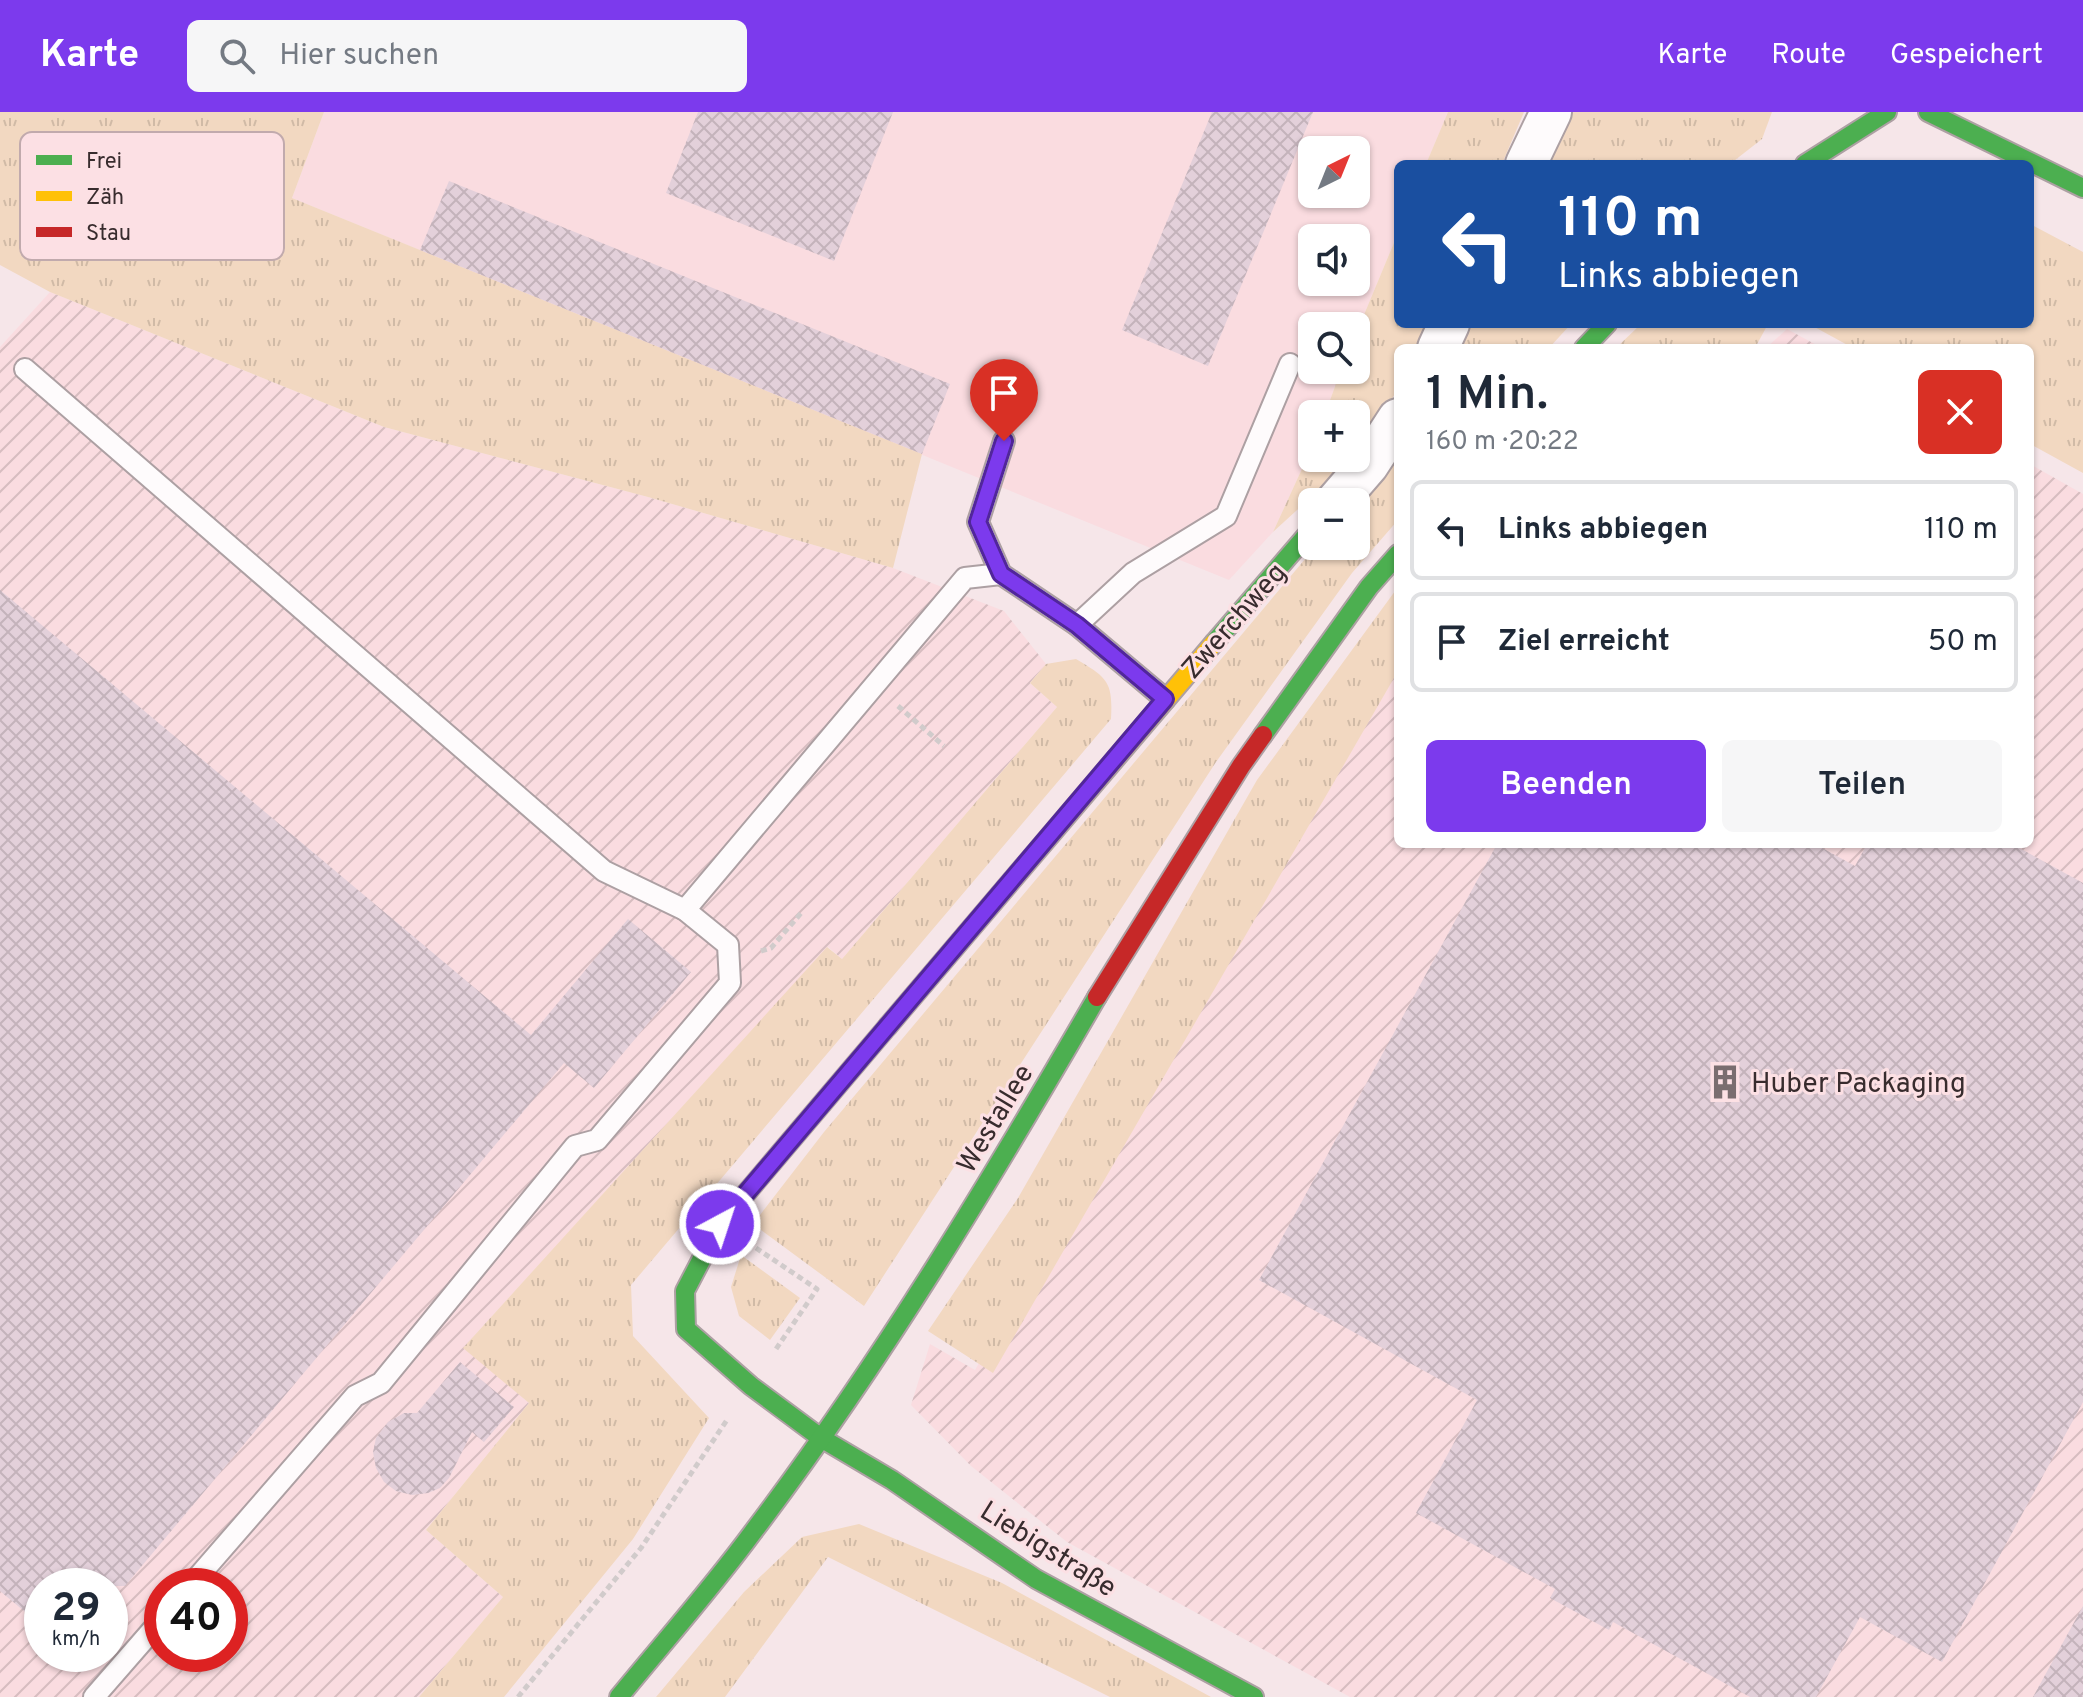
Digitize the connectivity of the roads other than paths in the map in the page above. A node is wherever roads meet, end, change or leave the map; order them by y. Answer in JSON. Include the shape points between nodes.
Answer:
{"nodes":[{"id":1,"x":1551,"y":112,"type":"edge"},
{"id":2,"x":1887,"y":112,"type":"edge"},
{"id":3,"x":1928,"y":112,"type":"edge"},
{"id":4,"x":1528,"y":160,"type":"edge"},
{"id":5,"x":1811,"y":160,"type":"edge"},
{"id":6,"x":2026,"y":160,"type":"edge"},
{"id":7,"x":2034,"y":164,"type":"edge"},
{"id":8,"x":2083,"y":188,"type":"edge"},
{"id":9,"x":1603,"y":328,"type":"edge"},
{"id":10,"x":1588,"y":344,"type":"edge"},
{"id":11,"x":1290,"y":364,"type":"dead end"},
{"id":12,"x":25,"y":369,"type":"dead end"},
{"id":13,"x":1394,"y":425,"type":"edge"},
{"id":14,"x":1004,"y":441,"type":"dead end"},
{"id":15,"x":1348,"y":488,"type":"edge"},
{"id":16,"x":1298,"y":545,"type":"edge"},
{"id":17,"x":1394,"y":559,"type":"edge"},
{"id":18,"x":1001,"y":574,"type":"junction"},
{"id":19,"x":1077,"y":625,"type":"junction"},
{"id":20,"x":1165,"y":699,"type":"junction"},
{"id":21,"x":685,"y":910,"type":"junction"},
{"id":22,"x":821,"y":1438,"type":"junction"},
{"id":23,"x":206,"y":1568,"type":"edge"},
{"id":24,"x":144,"y":1640,"type":"edge"},
{"id":25,"x":94,"y":1697,"type":"edge"},
{"id":26,"x":619,"y":1697,"type":"edge"},
{"id":27,"x":1254,"y":1697,"type":"edge"}],
"edges":[{"from":1,"to":4,"type":"street"},
{"from":2,"to":5,"type":"main road"},
{"from":3,"to":6,"type":"main road"},
{"from":7,"to":8,"type":"main road"},
{"from":9,"to":10,"type":"main road"},
{"from":11,"to":19,"type":"lane","via":[[1226,516],[1133,573]]},
{"from":12,"to":21,"type":"lane","via":[[604,871]]},
{"from":13,"to":15,"type":"street"},
{"from":14,"to":18,"type":"lane","via":[[978,522]]},
{"from":16,"to":20,"type":"main road","name":"Zwerchweg"},
{"from":17,"to":22,"type":"main road","name":"Westallee","via":[[1241,766],[1122,954],[990,1181]]},
{"from":18,"to":19,"type":"lane"},
{"from":18,"to":21,"type":"lane","via":[[965,578]]},
{"from":19,"to":20,"type":"lane"},
{"from":20,"to":22,"type":"main road","name":"Zwerchweg","via":[[720,1224],[685,1291],[686,1329]]},
{"from":21,"to":23,"type":"lane","via":[[728,945],[730,983],[597,1140],[575,1146],[381,1383],[355,1396]]},
{"from":22,"to":26,"type":"main road","name":"Westallee","via":[[752,1534]]},
{"from":22,"to":27,"type":"main road","name":"Liebigstraße","via":[[1036,1579]]},
{"from":24,"to":25,"type":"lane"}]}
